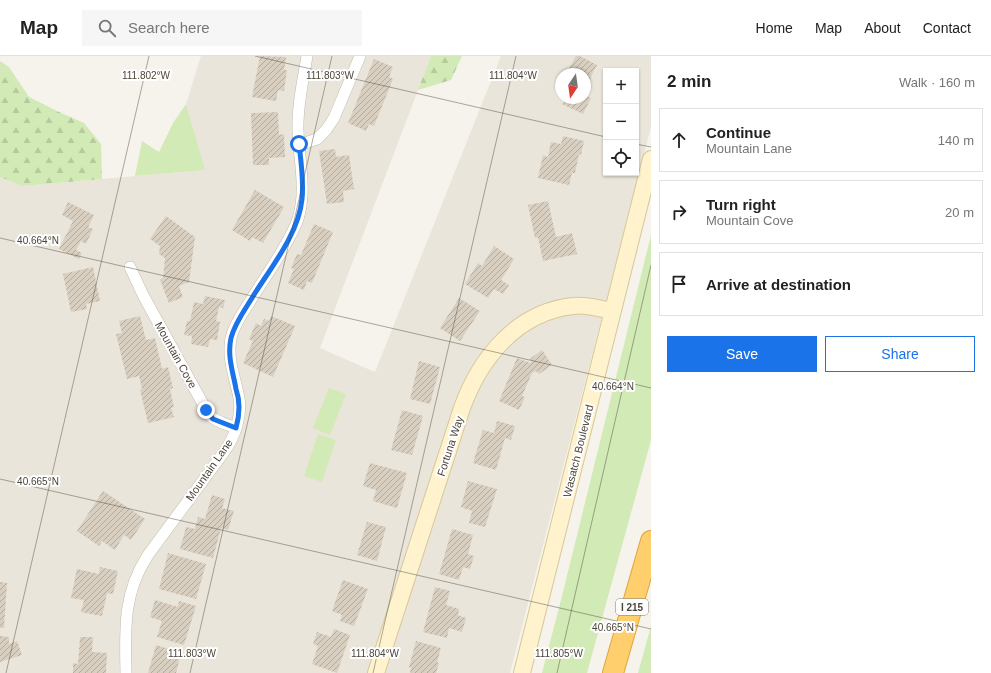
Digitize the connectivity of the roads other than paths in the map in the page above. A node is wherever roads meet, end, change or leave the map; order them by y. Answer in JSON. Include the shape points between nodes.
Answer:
{"nodes":[{"id":1,"x":307,"y":56,"type":"edge"},
{"id":2,"x":360,"y":56,"type":"edge"},
{"id":3,"x":299,"y":144,"type":"junction"},
{"id":4,"x":651,"y":159,"type":"edge"},
{"id":5,"x":130,"y":267,"type":"dead end"},
{"id":6,"x":613,"y":311,"type":"junction"},
{"id":7,"x":236,"y":428,"type":"junction"},
{"id":8,"x":651,"y":541,"type":"edge"},
{"id":9,"x":126,"y":673,"type":"edge"},
{"id":10,"x":376,"y":673,"type":"edge"},
{"id":11,"x":522,"y":673,"type":"edge"},
{"id":12,"x":613,"y":673,"type":"edge"}],
"edges":[{"from":1,"to":3,"type":"street","name":"Mountain Lane","via":[[299,108]]},
{"from":2,"to":3,"type":"street","via":[[334,118],[326,130],[316,139]]},
{"from":3,"to":7,"type":"street","name":"Mountain Lane","via":[[303,191],[298,220],[288,241],[240,317],[232,337],[229,354],[239,398]]},
{"from":4,"to":6,"type":"street","name":"Wasatch Boulevard"},
{"from":5,"to":7,"type":"street","name":"Mountain Cove","via":[[206,410],[213,419]]},
{"from":6,"to":10,"type":"street","name":"Fortuna Way","via":[[574,306],[541,314],[512,333],[485,362],[462,408]]},
{"from":6,"to":11,"type":"street","name":"Wasatch Boulevard"},
{"from":7,"to":9,"type":"street","name":"Mountain Lane","via":[[224,452],[148,555],[138,573],[126,612]]},
{"from":8,"to":12,"type":"highway","number":"I 215"}]}
